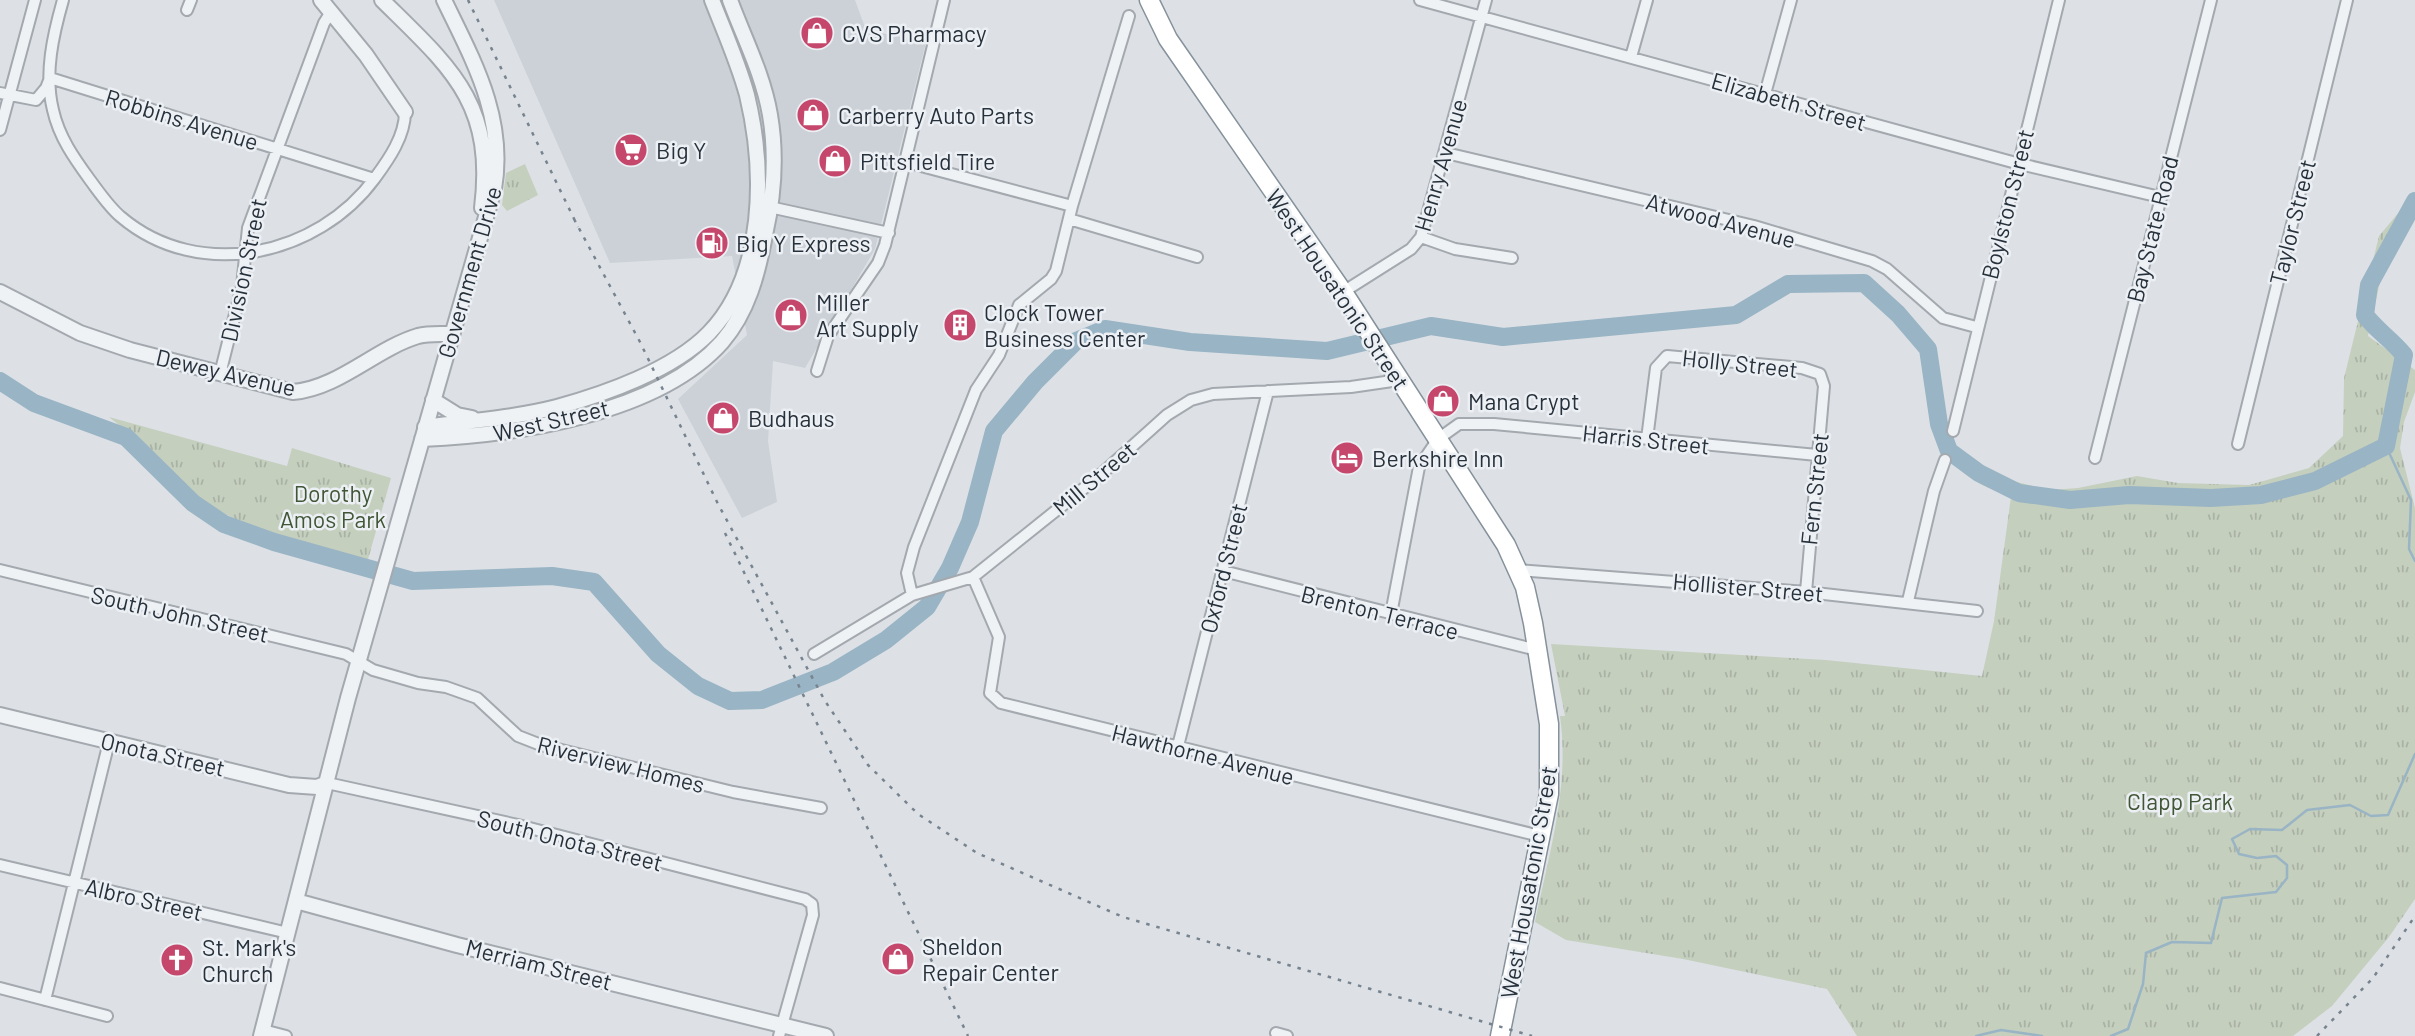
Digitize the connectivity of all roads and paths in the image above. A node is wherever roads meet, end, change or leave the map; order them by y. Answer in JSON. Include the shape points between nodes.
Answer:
{"nodes":[{"id":1,"x":35,"y":0,"type":"edge"},
{"id":2,"x":63,"y":0,"type":"edge"},
{"id":3,"x":321,"y":0,"type":"edge"},
{"id":4,"x":382,"y":0,"type":"edge"},
{"id":5,"x":444,"y":0,"type":"edge"},
{"id":6,"x":712,"y":0,"type":"edge"},
{"id":7,"x":730,"y":0,"type":"edge"},
{"id":8,"x":944,"y":0,"type":"edge"},
{"id":9,"x":1149,"y":0,"type":"edge"},
{"id":10,"x":1420,"y":0,"type":"edge"},
{"id":11,"x":1486,"y":0,"type":"edge"},
{"id":12,"x":1647,"y":0,"type":"edge"},
{"id":13,"x":1791,"y":0,"type":"edge"},
{"id":14,"x":2059,"y":0,"type":"edge"},
{"id":15,"x":2211,"y":0,"type":"edge"},
{"id":16,"x":2347,"y":0,"type":"edge"},
{"id":17,"x":331,"y":12,"type":"junction"},
{"id":18,"x":1129,"y":16,"type":"dead end"},
{"id":19,"x":1481,"y":16,"type":"junction"},
{"id":20,"x":1631,"y":57,"type":"junction"},
{"id":21,"x":50,"y":78,"type":"junction"},
{"id":22,"x":5,"y":94,"type":"edge"},
{"id":23,"x":1765,"y":94,"type":"junction"},
{"id":24,"x":405,"y":112,"type":"joint"},
{"id":25,"x":0,"y":131,"type":"edge"},
{"id":26,"x":276,"y":148,"type":"junction"},
{"id":27,"x":1446,"y":153,"type":"junction"},
{"id":28,"x":906,"y":162,"type":"junction"},
{"id":29,"x":2016,"y":163,"type":"junction"},
{"id":30,"x":374,"y":179,"type":"junction"},
{"id":31,"x":2160,"y":197,"type":"junction"},
{"id":32,"x":764,"y":206,"type":"junction"},
{"id":33,"x":1072,"y":206,"type":"junction"},
{"id":34,"x":1069,"y":219,"type":"junction"},
{"id":35,"x":889,"y":233,"type":"junction"},
{"id":36,"x":1421,"y":237,"type":"junction"},
{"id":37,"x":247,"y":253,"type":"junction"},
{"id":38,"x":1196,"y":257,"type":"dead end"},
{"id":39,"x":472,"y":258,"type":"junction"},
{"id":40,"x":1512,"y":258,"type":"dead end"},
{"id":41,"x":0,"y":292,"type":"edge"},
{"id":42,"x":1342,"y":292,"type":"junction"},
{"id":43,"x":1976,"y":327,"type":"junction"},
{"id":44,"x":451,"y":334,"type":"junction"},
{"id":45,"x":817,"y":370,"type":"dead end"},
{"id":46,"x":220,"y":374,"type":"junction"},
{"id":47,"x":1396,"y":375,"type":"junction"},
{"id":48,"x":1824,"y":386,"type":"joint"},
{"id":49,"x":1268,"y":391,"type":"junction"},
{"id":50,"x":433,"y":400,"type":"junction"},
{"id":51,"x":489,"y":418,"type":"junction"},
{"id":52,"x":1952,"y":430,"type":"dead end"},
{"id":53,"x":423,"y":433,"type":"junction"},
{"id":54,"x":1438,"y":439,"type":"junction"},
{"id":55,"x":1647,"y":439,"type":"junction"},
{"id":56,"x":2238,"y":444,"type":"dead end"},
{"id":57,"x":1817,"y":455,"type":"junction"},
{"id":58,"x":2095,"y":458,"type":"dead end"},
{"id":59,"x":1945,"y":460,"type":"dead end"},
{"id":60,"x":0,"y":570,"type":"edge"},
{"id":61,"x":1518,"y":570,"type":"junction"},
{"id":62,"x":1223,"y":571,"type":"junction"},
{"id":63,"x":973,"y":577,"type":"junction"},
{"id":64,"x":1806,"y":592,"type":"junction"},
{"id":65,"x":912,"y":595,"type":"junction"},
{"id":66,"x":1908,"y":601,"type":"junction"},
{"id":67,"x":1977,"y":611,"type":"dead end"},
{"id":68,"x":1391,"y":614,"type":"junction"},
{"id":69,"x":1537,"y":650,"type":"junction"},
{"id":70,"x":814,"y":654,"type":"dead end"},
{"id":71,"x":358,"y":662,"type":"junction"},
{"id":72,"x":0,"y":715,"type":"edge"},
{"id":73,"x":109,"y":742,"type":"junction"},
{"id":74,"x":1178,"y":746,"type":"junction"},
{"id":75,"x":327,"y":783,"type":"junction"},
{"id":76,"x":821,"y":808,"type":"dead end"},
{"id":77,"x":1540,"y":836,"type":"junction"},
{"id":78,"x":0,"y":865,"type":"edge"},
{"id":79,"x":74,"y":883,"type":"junction"},
{"id":80,"x":296,"y":901,"type":"junction"},
{"id":81,"x":288,"y":933,"type":"junction"},
{"id":82,"x":0,"y":988,"type":"edge"},
{"id":83,"x":45,"y":1000,"type":"junction"},
{"id":84,"x":107,"y":1016,"type":"dead end"},
{"id":85,"x":781,"y":1030,"type":"edge"},
{"id":86,"x":262,"y":1033,"type":"edge"},
{"id":87,"x":286,"y":1036,"type":"edge"},
{"id":88,"x":826,"y":1036,"type":"edge"},
{"id":89,"x":1500,"y":1036,"type":"edge"}],
"edges":[{"from":1,"to":22,"type":"street"},
{"from":2,"to":21,"type":"street"},
{"from":3,"to":17,"type":"street"},
{"from":4,"to":39,"type":"street","via":[[442,60],[463,88],[477,119],[485,179]]},
{"from":5,"to":39,"type":"street","name":"Government Drive","via":[[489,97],[497,139],[494,189]]},
{"from":6,"to":32,"type":"street","name":"West Street","via":[[749,105]]},
{"from":7,"to":32,"type":"street","name":"West Street","via":[[770,113],[775,163]]},
{"from":8,"to":28,"type":"street"},
{"from":9,"to":42,"type":"highway","name":"West Housatonic Street","via":[[1168,39]]},
{"from":10,"to":19,"type":"street","name":"Elizabeth Street"},
{"from":11,"to":19,"type":"street","name":"Henry Avenue"},
{"from":12,"to":20,"type":"street"},
{"from":13,"to":23,"type":"street"},
{"from":14,"to":29,"type":"street","name":"Boylston Street"},
{"from":15,"to":31,"type":"street","name":"Bay State Road"},
{"from":16,"to":56,"type":"street","name":"Taylor Street"},
{"from":17,"to":24,"type":"street"},
{"from":17,"to":26,"type":"street","name":"Division Street"},
{"from":18,"to":33,"type":"street"},
{"from":19,"to":20,"type":"street","name":"Elizabeth Street"},
{"from":19,"to":27,"type":"street","name":"Henry Avenue"},
{"from":20,"to":23,"type":"street","name":"Elizabeth Street"},
{"from":21,"to":22,"type":"street","via":[[36,100]]},
{"from":21,"to":26,"type":"street","name":"Robbins Avenue"},
{"from":21,"to":37,"type":"street","via":[[52,109],[65,146],[120,216],[167,243],[195,251]]},
{"from":22,"to":25,"type":"street"},
{"from":23,"to":29,"type":"street","name":"Elizabeth Street"},
{"from":24,"to":30,"type":"street","via":[[403,129]]},
{"from":26,"to":30,"type":"street","name":"Robbins Avenue"},
{"from":26,"to":37,"type":"street","name":"Division Street","via":[[248,228]]},
{"from":27,"to":36,"type":"street","name":"Henry Avenue"},
{"from":27,"to":43,"type":"street","name":"Atwood Avenue","via":[[1754,226],[1872,261],[1943,318]]},
{"from":28,"to":33,"type":"street"},
{"from":28,"to":35,"type":"street"},
{"from":29,"to":31,"type":"street","name":"Elizabeth Street"},
{"from":29,"to":43,"type":"street","name":"Boylston Street"},
{"from":30,"to":37,"type":"street","via":[[359,200],[329,225],[295,242]]},
{"from":31,"to":58,"type":"street","name":"Bay State Road"},
{"from":32,"to":35,"type":"street"},
{"from":32,"to":51,"type":"street","name":"West Street","via":[[741,284],[722,318],[702,339],[645,374],[600,394],[553,408]]},
{"from":32,"to":53,"type":"street","name":"West Street","via":[[756,277],[740,315],[722,342],[693,367],[650,391],[583,417],[506,433]]},
{"from":33,"to":34,"type":"street"},
{"from":34,"to":38,"type":"street"},
{"from":34,"to":65,"type":"street","via":[[1056,271],[1018,305],[999,355],[966,413],[914,547],[907,573]]},
{"from":35,"to":45,"type":"street","via":[[878,263],[828,336]]},
{"from":36,"to":40,"type":"street","via":[[1455,249]]},
{"from":36,"to":42,"type":"street","name":"Henry Avenue","via":[[1411,249]]},
{"from":37,"to":46,"type":"street","name":"Division Street"},
{"from":39,"to":44,"type":"street","name":"Government Drive"},
{"from":41,"to":46,"type":"street","name":"Dewey Avenue","via":[[80,332]]},
{"from":42,"to":47,"type":"highway","name":"West Housatonic Street"},
{"from":43,"to":52,"type":"street","name":"Boylston Street"},
{"from":44,"to":46,"type":"street","name":"Dewey Avenue","via":[[415,337],[306,391],[293,392]]},
{"from":44,"to":50,"type":"street","name":"Government Drive"},
{"from":47,"to":49,"type":"street","name":"Mill Street","via":[[1351,387]]},
{"from":47,"to":54,"type":"highway","name":"West Housatonic Street"},
{"from":48,"to":55,"type":"street","name":"Holly Street","via":[[1820,374],[1812,370],[1667,356],[1656,373]]},
{"from":48,"to":57,"type":"street","name":"Fern Street"},
{"from":49,"to":62,"type":"street","name":"Oxford Street"},
{"from":49,"to":63,"type":"street","name":"Mill Street","via":[[1203,396],[1167,415]]},
{"from":50,"to":51,"type":"street","name":"West Street","via":[[457,415]]},
{"from":50,"to":53,"type":"street","name":"Government Drive"},
{"from":51,"to":53,"type":"street","name":"West Street"},
{"from":53,"to":71,"type":"street"},
{"from":54,"to":55,"type":"street","name":"Harris Street","via":[[1459,424],[1471,422]]},
{"from":54,"to":61,"type":"highway","name":"West Housatonic Street"},
{"from":54,"to":68,"type":"street","via":[[1419,467]]},
{"from":55,"to":57,"type":"street","name":"Harris Street"},
{"from":57,"to":64,"type":"street","name":"Fern Street"},
{"from":59,"to":66,"type":"street"},
{"from":60,"to":71,"type":"street","name":"South John Street","via":[[346,654]]},
{"from":61,"to":64,"type":"street","name":"Hollister Street"},
{"from":61,"to":69,"type":"highway","name":"West Housatonic Street"},
{"from":62,"to":68,"type":"street","name":"Brenton Terrace"},
{"from":62,"to":74,"type":"street","name":"Oxford Street"},
{"from":63,"to":65,"type":"street","name":"Mill Street"},
{"from":63,"to":74,"type":"street","name":"Hawthorne Avenue","via":[[999,637],[990,683],[995,699]]},
{"from":64,"to":66,"type":"street","name":"Hollister Street"},
{"from":65,"to":70,"type":"street","name":"Mill Street"},
{"from":66,"to":67,"type":"street","name":"Hollister Street"},
{"from":68,"to":69,"type":"street","name":"Brenton Terrace"},
{"from":69,"to":77,"type":"highway","name":"West Housatonic Street","via":[[1551,754]]},
{"from":71,"to":75,"type":"street"},
{"from":71,"to":76,"type":"street","name":"Riverview Homes","via":[[477,698],[518,736],[541,745],[733,792]]},
{"from":72,"to":73,"type":"street","name":"Onota Street"},
{"from":73,"to":75,"type":"street","name":"Onota Street","via":[[289,785]]},
{"from":73,"to":79,"type":"street"},
{"from":74,"to":77,"type":"street","name":"Hawthorne Avenue"},
{"from":75,"to":80,"type":"street"},
{"from":75,"to":85,"type":"street","name":"South Onota Street","via":[[518,825],[812,904],[813,915]]},
{"from":77,"to":89,"type":"highway","name":"West Housatonic Street"},
{"from":78,"to":79,"type":"street","name":"Albro Street"},
{"from":79,"to":81,"type":"street","name":"Albro Street"},
{"from":79,"to":83,"type":"street"},
{"from":80,"to":81,"type":"street"},
{"from":80,"to":85,"type":"street","name":"Merriam Street"},
{"from":81,"to":86,"type":"street"},
{"from":82,"to":83,"type":"street"},
{"from":83,"to":84,"type":"street"},
{"from":85,"to":88,"type":"street","name":"Merriam Street"},
{"from":86,"to":87,"type":"street"}]}
